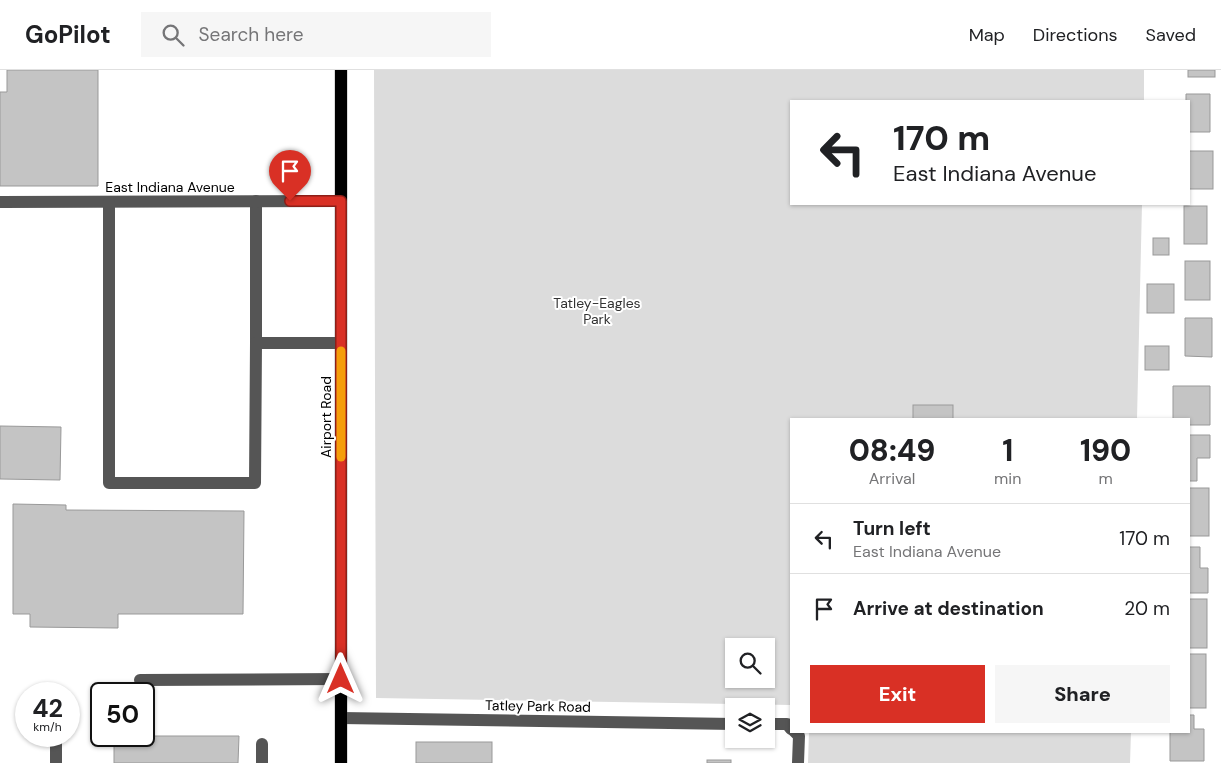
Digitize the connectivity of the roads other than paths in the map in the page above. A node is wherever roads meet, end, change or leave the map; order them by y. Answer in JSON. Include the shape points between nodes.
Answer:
{"nodes":[{"id":1,"x":341,"y":70,"type":"edge"},
{"id":2,"x":256,"y":201,"type":"junction"},
{"id":3,"x":341,"y":201,"type":"junction"},
{"id":4,"x":0,"y":202,"type":"edge"},
{"id":5,"x":109,"y":202,"type":"junction"},
{"id":6,"x":256,"y":343,"type":"junction"},
{"id":7,"x":341,"y":343,"type":"junction"},
{"id":8,"x":341,"y":679,"type":"junction"},
{"id":9,"x":140,"y":680,"type":"dead end"},
{"id":10,"x":342,"y":718,"type":"junction"},
{"id":11,"x":725,"y":724,"type":"edge"},
{"id":12,"x":775,"y":725,"type":"edge"},
{"id":13,"x":790,"y":728,"type":"edge"},
{"id":14,"x":796,"y":733,"type":"edge"},
{"id":15,"x":262,"y":744,"type":"dead end"},
{"id":16,"x":56,"y":747,"type":"edge"},
{"id":17,"x":56,"y":763,"type":"edge"},
{"id":18,"x":262,"y":763,"type":"edge"},
{"id":19,"x":341,"y":763,"type":"edge"},
{"id":20,"x":798,"y":763,"type":"edge"}],
"edges":[{"from":1,"to":3,"type":"main road","name":"Airport Road"},
{"from":2,"to":3,"type":"street","name":"East Indiana Avenue"},
{"from":2,"to":5,"type":"street","name":"East Indiana Avenue"},
{"from":2,"to":6,"type":"street"},
{"from":3,"to":7,"type":"main road","name":"Airport Road"},
{"from":4,"to":5,"type":"street","name":"East Indiana Avenue"},
{"from":5,"to":6,"type":"street","via":[[109,483],[255,483]]},
{"from":6,"to":7,"type":"street"},
{"from":7,"to":8,"type":"main road","name":"Airport Road"},
{"from":8,"to":9,"type":"street"},
{"from":8,"to":10,"type":"main road","name":"Airport Road"},
{"from":10,"to":11,"type":"street","name":"Tatley Park Road"},
{"from":10,"to":19,"type":"main road","name":"Airport Road"},
{"from":12,"to":13,"type":"street"},
{"from":14,"to":20,"type":"street","via":[[799,736]]},
{"from":15,"to":18,"type":"street"},
{"from":16,"to":17,"type":"street"}]}
